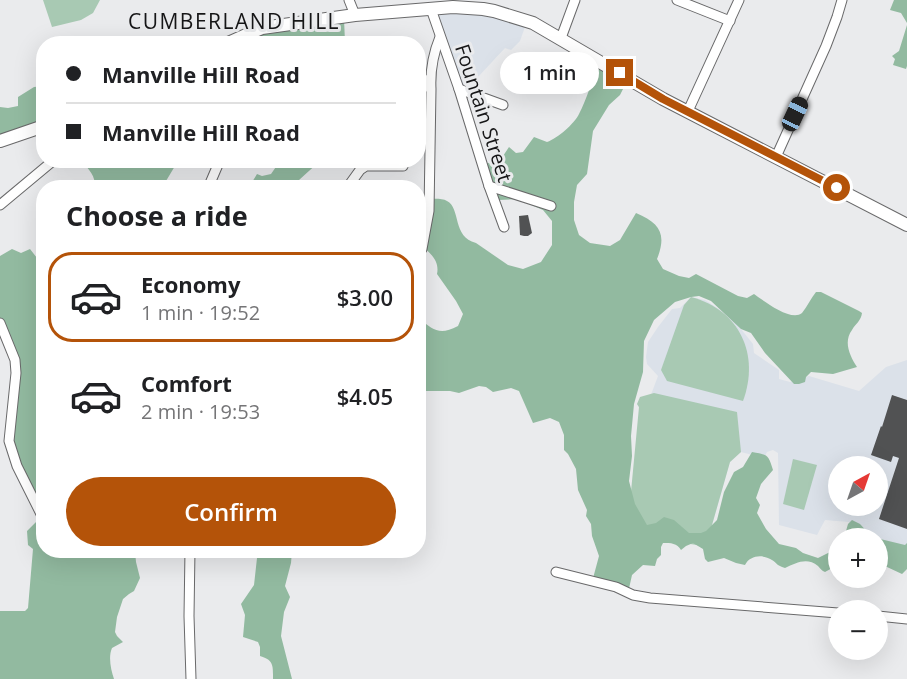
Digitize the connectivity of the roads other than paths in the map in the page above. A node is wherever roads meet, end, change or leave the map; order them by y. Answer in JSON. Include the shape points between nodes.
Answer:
{"nodes":[{"id":1,"x":349,"y":0,"type":"edge"},
{"id":2,"x":575,"y":0,"type":"edge"},
{"id":3,"x":677,"y":0,"type":"edge"},
{"id":4,"x":739,"y":0,"type":"edge"},
{"id":5,"x":842,"y":0,"type":"edge"},
{"id":6,"x":431,"y":9,"type":"junction"},
{"id":7,"x":355,"y":15,"type":"junction"},
{"id":8,"x":730,"y":21,"type":"junction"},
{"id":9,"x":244,"y":36,"type":"edge"},
{"id":10,"x":440,"y":37,"type":"junction"},
{"id":11,"x":561,"y":38,"type":"junction"},
{"id":12,"x":430,"y":78,"type":"junction"},
{"id":13,"x":426,"y":84,"type":"edge"},
{"id":14,"x":459,"y":89,"type":"junction"},
{"id":15,"x":503,"y":105,"type":"dead end"},
{"id":16,"x":688,"y":111,"type":"junction"},
{"id":17,"x":36,"y":129,"type":"edge"},
{"id":18,"x":0,"y":141,"type":"edge"},
{"id":19,"x":776,"y":157,"type":"junction"},
{"id":20,"x":44,"y":168,"type":"edge"},
{"id":21,"x":363,"y":168,"type":"edge"},
{"id":22,"x":353,"y":180,"type":"edge"},
{"id":23,"x":489,"y":186,"type":"junction"},
{"id":24,"x":0,"y":205,"type":"edge"},
{"id":25,"x":551,"y":206,"type":"dead end"},
{"id":26,"x":907,"y":225,"type":"edge"},
{"id":27,"x":426,"y":227,"type":"edge"},
{"id":28,"x":504,"y":227,"type":"dead end"},
{"id":29,"x":0,"y":323,"type":"edge"},
{"id":30,"x":36,"y":505,"type":"edge"},
{"id":31,"x":190,"y":558,"type":"edge"},
{"id":32,"x":556,"y":572,"type":"dead end"},
{"id":33,"x":828,"y":612,"type":"edge"},
{"id":34,"x":888,"y":617,"type":"edge"},
{"id":35,"x":907,"y":619,"type":"edge"},
{"id":36,"x":191,"y":679,"type":"edge"}],
"edges":[{"from":1,"to":7,"type":"street"},
{"from":2,"to":11,"type":"street"},
{"from":3,"to":8,"type":"street"},
{"from":4,"to":8,"type":"street"},
{"from":5,"to":19,"type":"street","via":[[826,46]]},
{"from":6,"to":7,"type":"main road"},
{"from":6,"to":10,"type":"street","name":"Fountain Street"},
{"from":6,"to":11,"type":"main road","via":[[483,9],[517,17]]},
{"from":7,"to":9,"type":"main road","via":[[262,28]]},
{"from":8,"to":16,"type":"street"},
{"from":10,"to":12,"type":"street"},
{"from":10,"to":14,"type":"street","name":"Fountain Street"},
{"from":11,"to":16,"type":"main road"},
{"from":12,"to":13,"type":"street"},
{"from":12,"to":27,"type":"street"},
{"from":14,"to":15,"type":"street"},
{"from":14,"to":23,"type":"street","name":"Fountain Street"},
{"from":16,"to":19,"type":"main road"},
{"from":17,"to":18,"type":"main road"},
{"from":19,"to":26,"type":"main road"},
{"from":20,"to":24,"type":"street"},
{"from":21,"to":22,"type":"street"},
{"from":23,"to":25,"type":"street"},
{"from":23,"to":28,"type":"street","name":"Fountain Street"},
{"from":29,"to":30,"type":"street","via":[[15,360],[9,441],[16,466]]},
{"from":31,"to":36,"type":"street"},
{"from":32,"to":33,"type":"street","via":[[650,598]]},
{"from":34,"to":35,"type":"street"}]}
